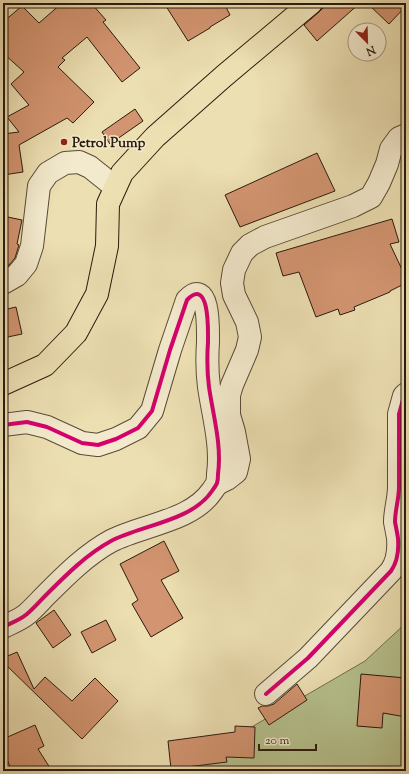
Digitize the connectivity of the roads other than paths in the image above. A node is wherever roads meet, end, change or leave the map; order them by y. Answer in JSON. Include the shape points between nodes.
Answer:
{"nodes":[{"id":1,"x":310,"y":3,"type":"edge"},
{"id":2,"x":406,"y":135,"type":"edge"},
{"id":3,"x":115,"y":187,"type":"junction"},
{"id":4,"x":3,"y":283,"type":"edge"},
{"id":5,"x":3,"y":384,"type":"edge"},
{"id":6,"x":406,"y":394,"type":"edge"},
{"id":7,"x":3,"y":425,"type":"edge"},
{"id":8,"x":217,"y":484,"type":"junction"},
{"id":9,"x":3,"y":627,"type":"edge"},
{"id":10,"x":266,"y":694,"type":"dead end"}],
"edges":[{"from":1,"to":3,"type":"highway","via":[[155,137],[122,173]]},
{"from":2,"to":8,"type":"street","via":[[391,149],[387,164],[371,197],[353,206],[265,237],[242,253],[234,270],[232,283],[250,337],[229,395],[229,415],[239,459],[236,472]]},
{"from":3,"to":4,"type":"street","via":[[90,167],[78,162],[65,163],[48,173],[39,186],[32,246],[26,264],[17,275]]},
{"from":3,"to":5,"type":"highway","via":[[108,204],[107,246],[96,294],[76,333],[45,365]]},
{"from":6,"to":10,"type":"street","via":[[399,414],[399,496],[395,522],[398,556],[395,565],[308,658]]},
{"from":7,"to":8,"type":"street","via":[[27,422],[47,427],[82,443],[98,445],[138,428],[152,411],[187,300],[196,294],[206,307],[208,323],[207,364],[220,464]]},
{"from":8,"to":9,"type":"street","via":[[209,496],[186,513],[110,542],[86,558],[27,614]]}]}
